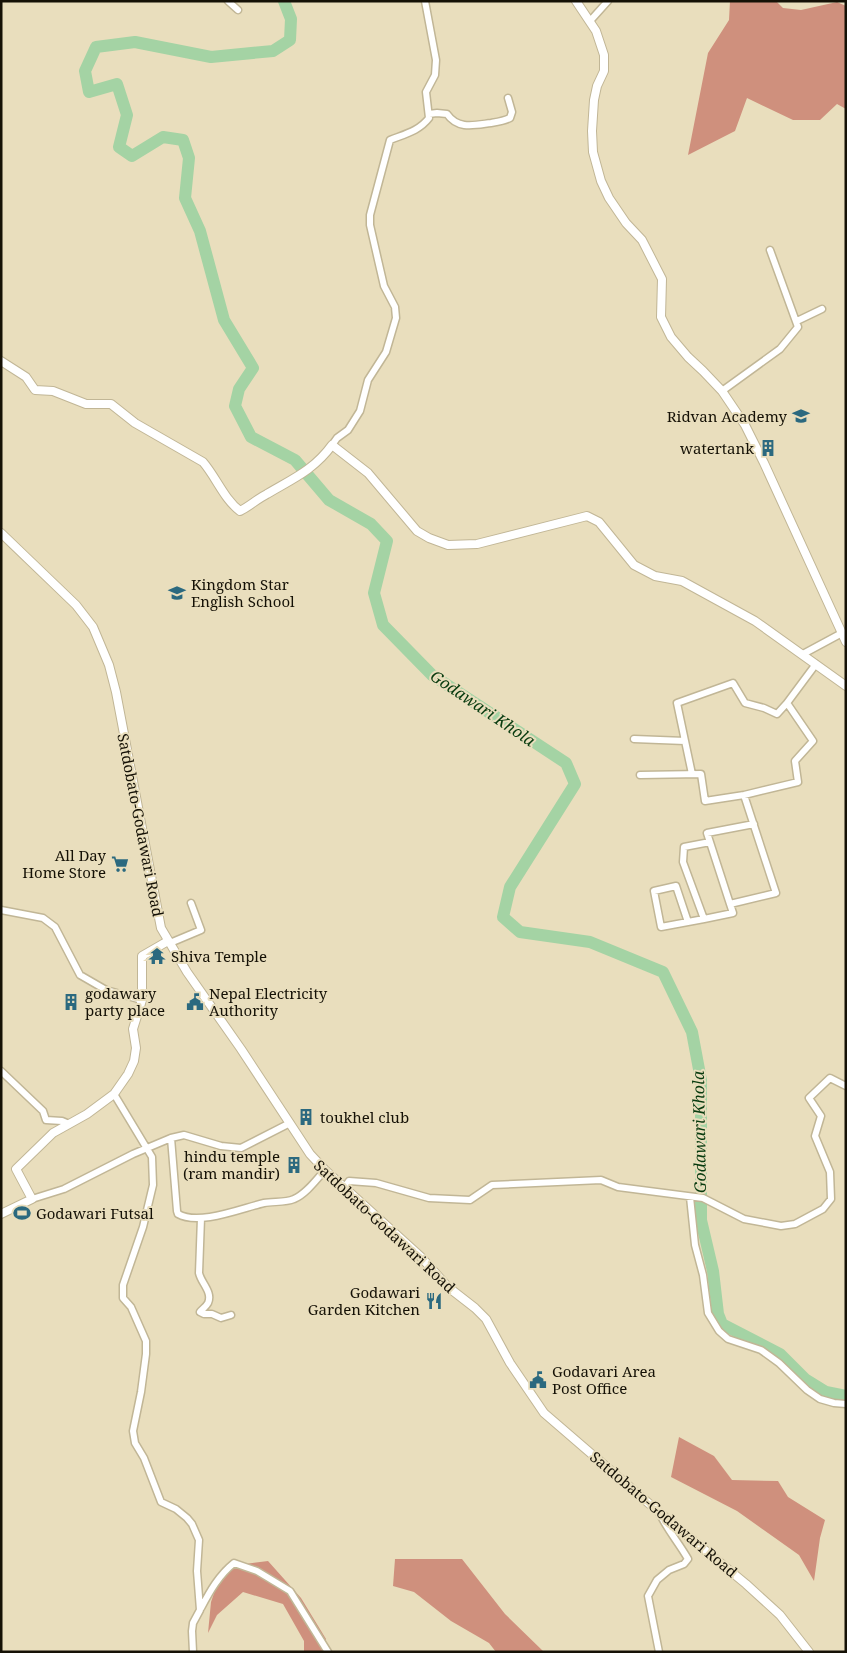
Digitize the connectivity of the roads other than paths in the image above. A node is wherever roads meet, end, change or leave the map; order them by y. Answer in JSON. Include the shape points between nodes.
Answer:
{"nodes":[{"id":1,"x":228,"y":1,"type":"edge"},
{"id":2,"x":425,"y":1,"type":"edge"},
{"id":3,"x":576,"y":1,"type":"edge"},
{"id":4,"x":608,"y":1,"type":"edge"},
{"id":5,"x":238,"y":10,"type":"dead end"},
{"id":6,"x":590,"y":21,"type":"junction"},
{"id":7,"x":508,"y":98,"type":"dead end"},
{"id":8,"x":430,"y":114,"type":"junction"},
{"id":9,"x":770,"y":250,"type":"dead end"},
{"id":10,"x":822,"y":309,"type":"dead end"},
{"id":11,"x":797,"y":321,"type":"junction"},
{"id":12,"x":1,"y":361,"type":"edge"},
{"id":13,"x":722,"y":391,"type":"junction"},
{"id":14,"x":332,"y":445,"type":"junction"},
{"id":15,"x":1,"y":533,"type":"edge"},
{"id":16,"x":842,"y":633,"type":"junction"},
{"id":17,"x":846,"y":642,"type":"edge"},
{"id":18,"x":803,"y":654,"type":"junction"},
{"id":19,"x":816,"y":664,"type":"junction"},
{"id":20,"x":846,"y":686,"type":"edge"},
{"id":21,"x":787,"y":703,"type":"junction"},
{"id":22,"x":634,"y":739,"type":"dead end"},
{"id":23,"x":685,"y":741,"type":"junction"},
{"id":24,"x":692,"y":774,"type":"junction"},
{"id":25,"x":640,"y":775,"type":"dead end"},
{"id":26,"x":744,"y":796,"type":"junction"},
{"id":27,"x":754,"y":824,"type":"junction"},
{"id":28,"x":710,"y":842,"type":"junction"},
{"id":29,"x":191,"y":902,"type":"dead end"},
{"id":30,"x":730,"y":904,"type":"junction"},
{"id":31,"x":1,"y":910,"type":"edge"},
{"id":32,"x":704,"y":919,"type":"junction"},
{"id":33,"x":688,"y":922,"type":"junction"},
{"id":34,"x":169,"y":942,"type":"junction"},
{"id":35,"x":142,"y":1000,"type":"junction"},
{"id":36,"x":1,"y":1071,"type":"edge"},
{"id":37,"x":846,"y":1086,"type":"edge"},
{"id":38,"x":114,"y":1094,"type":"junction"},
{"id":39,"x":290,"y":1123,"type":"junction"},
{"id":40,"x":69,"y":1124,"type":"junction"},
{"id":41,"x":171,"y":1138,"type":"junction"},
{"id":42,"x":146,"y":1149,"type":"junction"},
{"id":43,"x":325,"y":1170,"type":"junction"},
{"id":44,"x":344,"y":1188,"type":"junction"},
{"id":45,"x":690,"y":1197,"type":"junction"},
{"id":46,"x":32,"y":1199,"type":"junction"},
{"id":47,"x":1,"y":1214,"type":"edge"},
{"id":48,"x":201,"y":1218,"type":"junction"},
{"id":49,"x":231,"y":1315,"type":"dead end"},
{"id":50,"x":846,"y":1404,"type":"edge"},
{"id":51,"x":660,"y":1513,"type":"junction"},
{"id":52,"x":200,"y":1610,"type":"junction"},
{"id":53,"x":193,"y":1652,"type":"edge"},
{"id":54,"x":328,"y":1652,"type":"edge"},
{"id":55,"x":659,"y":1652,"type":"edge"},
{"id":56,"x":809,"y":1652,"type":"edge"}],
"edges":[{"from":1,"to":5,"type":"street"},
{"from":2,"to":8,"type":"street","via":[[436,60],[435,74],[426,92]]},
{"from":3,"to":6,"type":"street"},
{"from":4,"to":6,"type":"street"},
{"from":6,"to":13,"type":"street","via":[[604,55],[604,71],[594,100],[592,131],[593,152],[601,181],[626,223],[642,240],[662,279],[661,317],[671,336]]},
{"from":7,"to":8,"type":"street","via":[[512,112],[510,118],[478,126],[459,124],[448,114]]},
{"from":8,"to":14,"type":"street","via":[[424,126],[390,140],[370,225],[384,286],[395,306],[396,318],[386,352],[368,380],[360,411],[348,430]]},
{"from":9,"to":11,"type":"street"},
{"from":10,"to":11,"type":"street"},
{"from":11,"to":13,"type":"street","via":[[798,327],[780,349]]},
{"from":12,"to":14,"type":"street","via":[[26,377],[35,390],[53,391],[86,404],[111,404],[135,423],[203,462],[240,511],[305,472]]},
{"from":13,"to":16,"type":"street","via":[[760,455]]},
{"from":14,"to":18,"type":"street","via":[[368,473],[417,531],[429,538],[448,545],[477,544],[587,516],[599,522],[634,565],[655,576],[682,581],[755,621]]},
{"from":15,"to":34,"type":"street","name":"Satdobato-Godawari Road","via":[[76,604],[101,643],[116,692],[157,914]]},
{"from":16,"to":17,"type":"street"},
{"from":16,"to":18,"type":"street"},
{"from":18,"to":19,"type":"street"},
{"from":19,"to":20,"type":"street"},
{"from":19,"to":21,"type":"street"},
{"from":21,"to":23,"type":"street","via":[[777,714],[745,704],[733,683],[677,703]]},
{"from":21,"to":26,"type":"street","via":[[814,741],[795,761],[798,782]]},
{"from":22,"to":23,"type":"street"},
{"from":23,"to":24,"type":"street"},
{"from":24,"to":25,"type":"street"},
{"from":24,"to":26,"type":"street","via":[[701,774],[705,801]]},
{"from":26,"to":27,"type":"street"},
{"from":27,"to":28,"type":"street","via":[[707,833]]},
{"from":27,"to":30,"type":"street","via":[[776,893]]},
{"from":28,"to":30,"type":"street"},
{"from":28,"to":32,"type":"street","via":[[684,847],[683,862]]},
{"from":29,"to":34,"type":"street","via":[[202,930]]},
{"from":30,"to":32,"type":"street","via":[[733,913]]},
{"from":31,"to":35,"type":"street","via":[[43,918],[55,927],[80,975],[106,990]]},
{"from":32,"to":33,"type":"street"},
{"from":33,"to":33,"type":"street","via":[[676,886],[654,891],[660,927]]},
{"from":34,"to":35,"type":"street","via":[[142,956]]},
{"from":34,"to":39,"type":"street","name":"Satdobato-Godawari Road"},
{"from":35,"to":38,"type":"street","via":[[134,1029],[134,1061]]},
{"from":36,"to":40,"type":"street","via":[[43,1111],[46,1120],[62,1120]]},
{"from":37,"to":45,"type":"street","via":[[830,1078],[809,1098],[821,1116],[815,1136],[830,1172],[831,1199],[824,1209],[795,1224],[781,1226],[744,1218],[703,1198]]},
{"from":38,"to":40,"type":"street"},
{"from":38,"to":42,"type":"street"},
{"from":39,"to":41,"type":"street","via":[[242,1148],[221,1146],[184,1135]]},
{"from":39,"to":43,"type":"street","name":"Satdobato-Godawari Road"},
{"from":40,"to":46,"type":"street","via":[[53,1134],[16,1168]]},
{"from":41,"to":42,"type":"street"},
{"from":41,"to":48,"type":"street","via":[[178,1214]]},
{"from":42,"to":46,"type":"street","via":[[64,1189]]},
{"from":42,"to":52,"type":"street","via":[[152,1157],[153,1185],[123,1285],[124,1298],[146,1341],[133,1431],[135,1443],[161,1502],[187,1518],[199,1540]]},
{"from":43,"to":44,"type":"street","name":"Satdobato-Godawari Road"},
{"from":43,"to":48,"type":"street","via":[[293,1200],[264,1203]]},
{"from":44,"to":45,"type":"street","via":[[349,1181],[376,1183],[429,1198],[470,1200],[492,1185],[601,1180],[618,1187]]},
{"from":44,"to":51,"type":"street","name":"Satdobato-Godawari Road","via":[[486,1319],[510,1363],[544,1413]]},
{"from":45,"to":50,"type":"street","via":[[708,1313],[719,1331],[728,1339],[761,1350],[820,1399]]},
{"from":46,"to":47,"type":"street"},
{"from":48,"to":49,"type":"street","via":[[199,1273],[209,1297],[207,1306],[200,1312],[221,1318]]},
{"from":51,"to":55,"type":"street","via":[[688,1559],[657,1580],[648,1596]]},
{"from":51,"to":56,"type":"street","name":"Satdobato-Godawari Road","via":[[780,1615]]},
{"from":52,"to":53,"type":"street","via":[[193,1623]]},
{"from":52,"to":54,"type":"street","via":[[224,1571],[234,1563],[257,1571],[290,1591]]}]}
